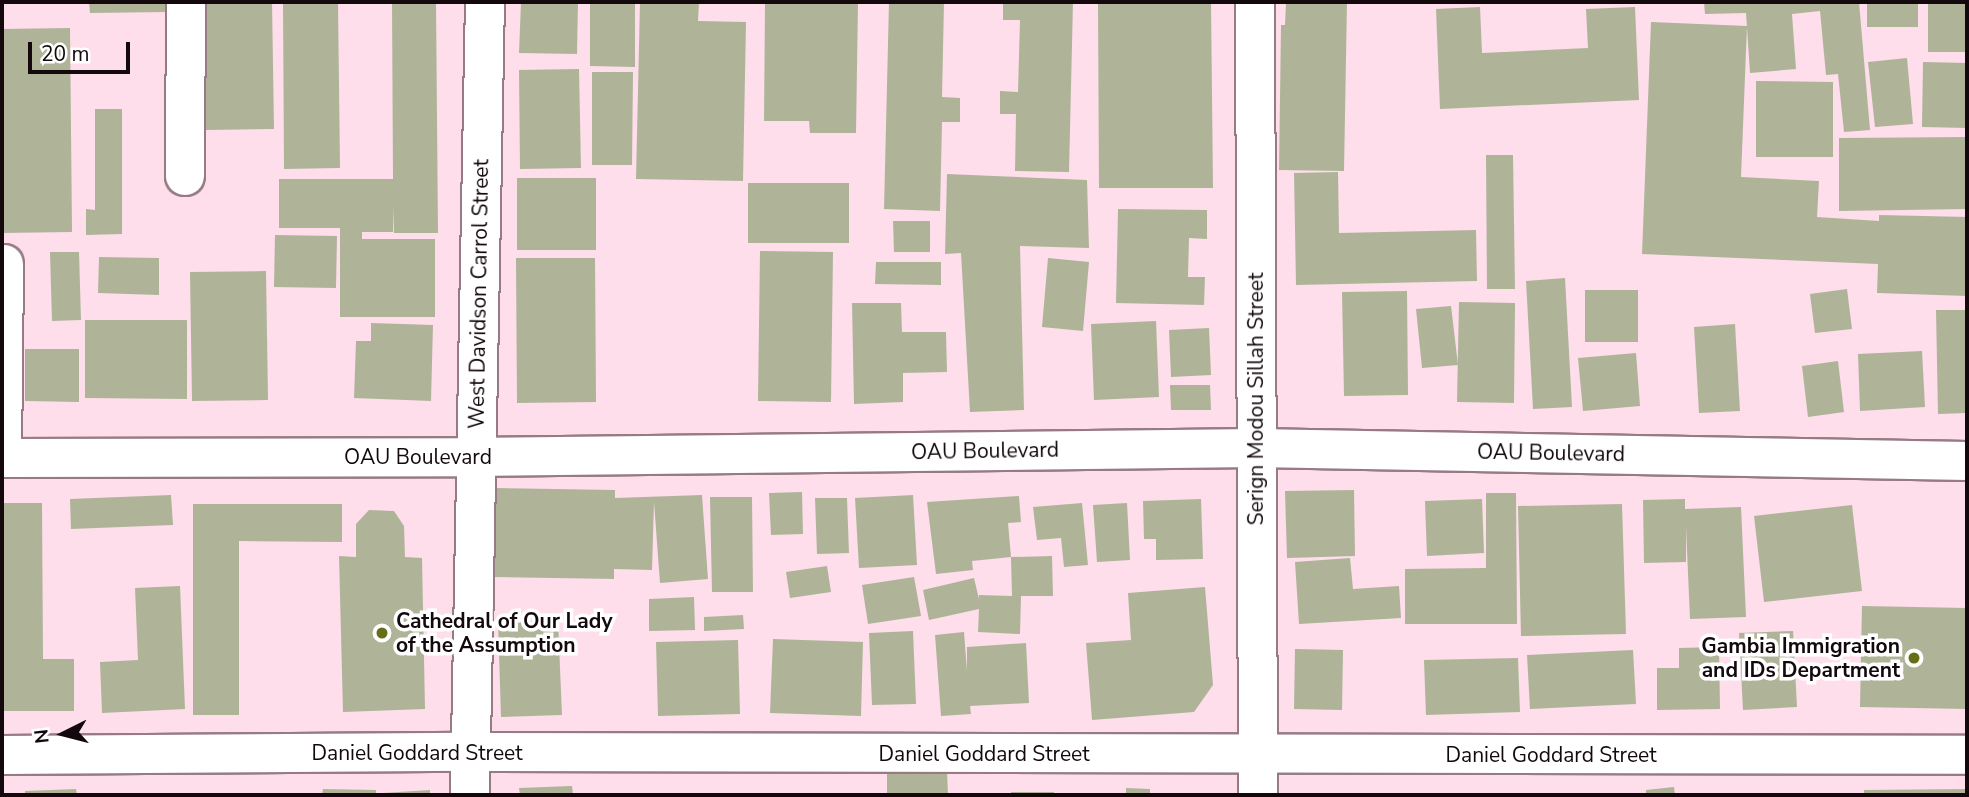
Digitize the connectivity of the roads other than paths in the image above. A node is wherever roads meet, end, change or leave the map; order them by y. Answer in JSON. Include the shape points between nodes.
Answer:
{"nodes":[{"id":1,"x":186,"y":2,"type":"edge"},
{"id":2,"x":485,"y":2,"type":"edge"},
{"id":3,"x":1255,"y":2,"type":"edge"},
{"id":4,"x":185,"y":176,"type":"dead end"},
{"id":5,"x":4,"y":264,"type":"dead end"},
{"id":6,"x":1256,"y":448,"type":"junction"},
{"id":7,"x":476,"y":457,"type":"junction"},
{"id":8,"x":2,"y":458,"type":"edge"},
{"id":9,"x":1967,"y":461,"type":"edge"},
{"id":10,"x":470,"y":752,"type":"junction"},
{"id":11,"x":2,"y":755,"type":"edge"},
{"id":12,"x":1258,"y":755,"type":"junction"},
{"id":13,"x":1967,"y":755,"type":"edge"},
{"id":14,"x":470,"y":795,"type":"edge"},
{"id":15,"x":1258,"y":795,"type":"edge"}],
"edges":[{"from":1,"to":4,"type":"main road"},
{"from":2,"to":7,"type":"main road","name":"West Davidson Carrol Street"},
{"from":3,"to":6,"type":"main road","name":"Serign Modou Sillah Street"},
{"from":5,"to":8,"type":"main road"},
{"from":6,"to":7,"type":"main road","name":"OAU Boulevard"},
{"from":6,"to":9,"type":"main road","name":"OAU Boulevard"},
{"from":6,"to":12,"type":"main road","name":"Serign Modou Sillah Street"},
{"from":7,"to":8,"type":"main road","name":"OAU Boulevard"},
{"from":7,"to":10,"type":"main road","name":"West Davidson Carrol Street"},
{"from":10,"to":11,"type":"main road","name":"Daniel Goddard Street"},
{"from":10,"to":12,"type":"main road","name":"Daniel Goddard Street"},
{"from":10,"to":14,"type":"main road","name":"West Davidson Carrol Street"},
{"from":12,"to":13,"type":"main road","name":"Daniel Goddard Street"},
{"from":12,"to":15,"type":"main road","name":"Serign Modou Sillah Street"}]}
